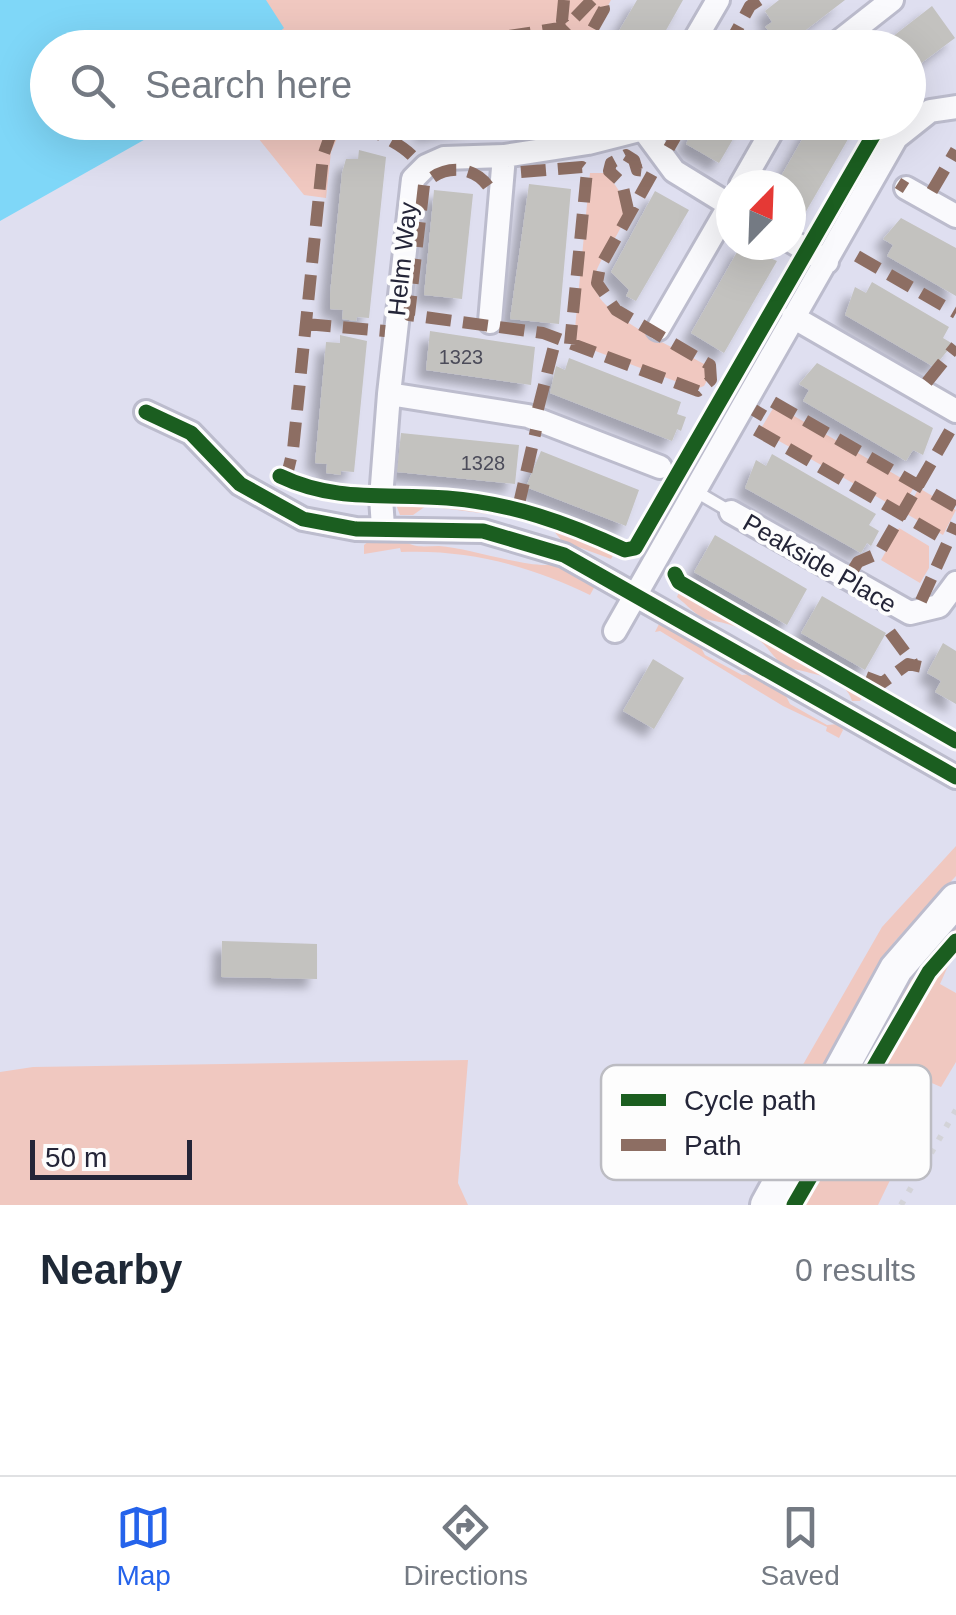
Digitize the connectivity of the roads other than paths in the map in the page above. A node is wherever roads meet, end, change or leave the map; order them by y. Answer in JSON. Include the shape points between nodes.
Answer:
{"nodes":[{"id":1,"x":718,"y":0,"type":"edge"},
{"id":2,"x":892,"y":0,"type":"edge"},
{"id":3,"x":700,"y":30,"type":"edge"},
{"id":4,"x":853,"y":30,"type":"edge"},
{"id":5,"x":956,"y":107,"type":"edge"},
{"id":6,"x":926,"y":114,"type":"edge"},
{"id":7,"x":598,"y":140,"type":"edge"},
{"id":8,"x":654,"y":140,"type":"edge"},
{"id":9,"x":767,"y":140,"type":"edge"},
{"id":10,"x":895,"y":140,"type":"edge"},
{"id":11,"x":504,"y":156,"type":"junction"},
{"id":12,"x":750,"y":170,"type":"edge"},
{"id":13,"x":906,"y":188,"type":"dead end"},
{"id":14,"x":716,"y":196,"type":"edge"},
{"id":15,"x":956,"y":216,"type":"edge"},
{"id":16,"x":716,"y":231,"type":"edge"},
{"id":17,"x":806,"y":250,"type":"edge"},
{"id":18,"x":827,"y":262,"type":"junction"},
{"id":19,"x":793,"y":317,"type":"junction"},
{"id":20,"x":490,"y":322,"type":"dead end"},
{"id":21,"x":658,"y":330,"type":"dead end"},
{"id":22,"x":390,"y":394,"type":"junction"},
{"id":23,"x":956,"y":410,"type":"edge"},
{"id":24,"x":146,"y":412,"type":"dead end"},
{"id":25,"x":660,"y":467,"type":"dead end"},
{"id":26,"x":695,"y":491,"type":"junction"},
{"id":27,"x":731,"y":512,"type":"joint"},
{"id":28,"x":383,"y":528,"type":"junction"},
{"id":29,"x":956,"y":582,"type":"edge"},
{"id":30,"x":636,"y":593,"type":"junction"},
{"id":31,"x":615,"y":631,"type":"dead end"},
{"id":32,"x":956,"y":777,"type":"edge"},
{"id":33,"x":956,"y":900,"type":"edge"},
{"id":34,"x":844,"y":1065,"type":"edge"},
{"id":35,"x":781,"y":1180,"type":"edge"},
{"id":36,"x":767,"y":1205,"type":"edge"}],
"edges":[{"from":1,"to":3,"type":"street"},
{"from":2,"to":4,"type":"street"},
{"from":5,"to":6,"type":"street"},
{"from":7,"to":11,"type":"street","name":"Helm Way"},
{"from":8,"to":14,"type":"street","via":[[674,171]]},
{"from":9,"to":12,"type":"street"},
{"from":10,"to":18,"type":"street"},
{"from":11,"to":20,"type":"street"},
{"from":11,"to":22,"type":"street","name":"Helm Way","via":[[444,158],[413,180]]},
{"from":13,"to":15,"type":"street"},
{"from":16,"to":21,"type":"street"},
{"from":17,"to":18,"type":"street"},
{"from":18,"to":19,"type":"street"},
{"from":19,"to":23,"type":"street"},
{"from":19,"to":26,"type":"street"},
{"from":22,"to":25,"type":"street","via":[[528,416]]},
{"from":22,"to":28,"type":"street","name":"Helm Way"},
{"from":24,"to":28,"type":"street","via":[[191,433],[240,484],[282,510],[324,524]]},
{"from":26,"to":27,"type":"lane"},
{"from":26,"to":30,"type":"street"},
{"from":27,"to":29,"type":"street","name":"Peakside Place","via":[[910,613],[939,606]]},
{"from":28,"to":30,"type":"street","via":[[456,528],[515,538]]},
{"from":30,"to":31,"type":"street"},
{"from":30,"to":32,"type":"street"},
{"from":33,"to":34,"type":"street","via":[[896,969]]},
{"from":35,"to":36,"type":"street"}]}
